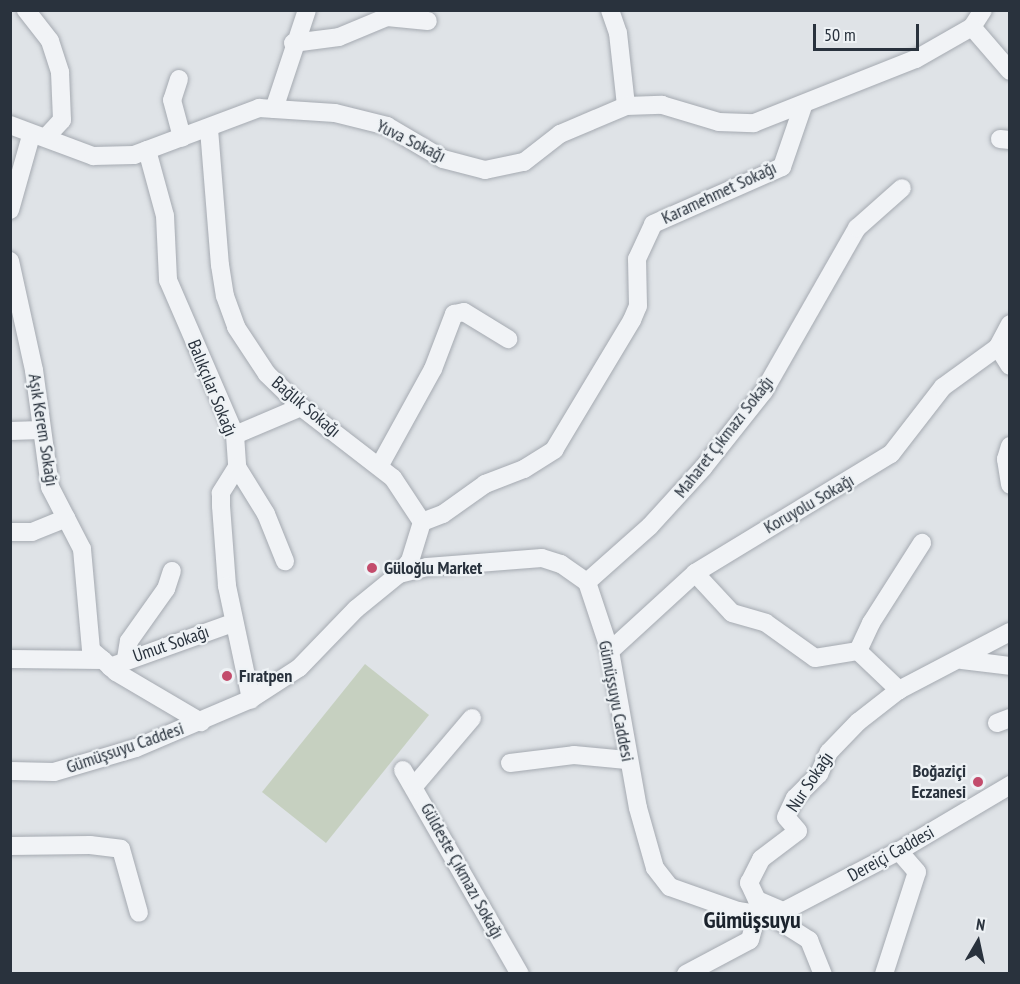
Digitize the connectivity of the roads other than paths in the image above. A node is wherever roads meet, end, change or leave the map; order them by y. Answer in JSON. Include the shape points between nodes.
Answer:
{"nodes":[{"id":1,"x":26,"y":10,"type":"edge"},
{"id":2,"x":307,"y":10,"type":"edge"},
{"id":3,"x":610,"y":10,"type":"edge"},
{"id":4,"x":983,"y":10,"type":"edge"},
{"id":5,"x":428,"y":21,"type":"dead end"},
{"id":6,"x":972,"y":27,"type":"junction"},
{"id":7,"x":293,"y":43,"type":"junction"},
{"id":8,"x":1010,"y":70,"type":"edge"},
{"id":9,"x":179,"y":79,"type":"dead end"},
{"id":10,"x":626,"y":106,"type":"junction"},
{"id":11,"x":803,"y":106,"type":"junction"},
{"id":12,"x":274,"y":109,"type":"junction"},
{"id":13,"x":10,"y":125,"type":"edge"},
{"id":14,"x":209,"y":129,"type":"junction"},
{"id":15,"x":38,"y":136,"type":"junction"},
{"id":16,"x":182,"y":138,"type":"junction"},
{"id":17,"x":147,"y":150,"type":"junction"},
{"id":18,"x":902,"y":188,"type":"dead end"},
{"id":19,"x":10,"y":210,"type":"edge"},
{"id":20,"x":10,"y":261,"type":"edge"},
{"id":21,"x":1010,"y":324,"type":"edge"},
{"id":22,"x":508,"y":339,"type":"dead end"},
{"id":23,"x":998,"y":347,"type":"junction"},
{"id":24,"x":1010,"y":366,"type":"edge"},
{"id":25,"x":301,"y":407,"type":"junction"},
{"id":26,"x":41,"y":430,"type":"junction"},
{"id":27,"x":10,"y":431,"type":"edge"},
{"id":28,"x":235,"y":435,"type":"junction"},
{"id":29,"x":1010,"y":446,"type":"edge"},
{"id":30,"x":380,"y":465,"type":"junction"},
{"id":31,"x":237,"y":467,"type":"junction"},
{"id":32,"x":1010,"y":485,"type":"edge"},
{"id":33,"x":66,"y":518,"type":"junction"},
{"id":34,"x":422,"y":522,"type":"junction"},
{"id":35,"x":10,"y":532,"type":"edge"},
{"id":36,"x":922,"y":543,"type":"dead end"},
{"id":37,"x":285,"y":561,"type":"dead end"},
{"id":38,"x":172,"y":571,"type":"dead end"},
{"id":39,"x":695,"y":573,"type":"junction"},
{"id":40,"x":399,"y":574,"type":"junction"},
{"id":41,"x":587,"y":582,"type":"junction"},
{"id":42,"x":233,"y":623,"type":"junction"},
{"id":43,"x":1010,"y":632,"type":"edge"},
{"id":44,"x":610,"y":651,"type":"junction"},
{"id":45,"x":858,"y":651,"type":"junction"},
{"id":46,"x":10,"y":659,"type":"edge"},
{"id":47,"x":962,"y":660,"type":"junction"},
{"id":48,"x":113,"y":662,"type":"junction"},
{"id":49,"x":1010,"y":666,"type":"edge"},
{"id":50,"x":899,"y":690,"type":"junction"},
{"id":51,"x":251,"y":699,"type":"junction"},
{"id":52,"x":472,"y":718,"type":"dead end"},
{"id":53,"x":201,"y":722,"type":"junction"},
{"id":54,"x":627,"y":760,"type":"junction"},
{"id":55,"x":510,"y":763,"type":"dead end"},
{"id":56,"x":403,"y":770,"type":"dead end"},
{"id":57,"x":10,"y":771,"type":"edge"},
{"id":58,"x":415,"y":785,"type":"junction"},
{"id":59,"x":1010,"y":785,"type":"edge"},
{"id":60,"x":10,"y":846,"type":"edge"},
{"id":61,"x":899,"y":851,"type":"junction"},
{"id":62,"x":139,"y":913,"type":"dead end"},
{"id":63,"x":770,"y":913,"type":"junction"},
{"id":64,"x":520,"y":974,"type":"edge"},
{"id":65,"x":686,"y":974,"type":"edge"},
{"id":66,"x":823,"y":974,"type":"edge"},
{"id":67,"x":884,"y":974,"type":"edge"}],
"edges":[{"from":1,"to":15,"type":"street","via":[[50,41],[60,72],[62,120]]},
{"from":2,"to":7,"type":"street"},
{"from":3,"to":10,"type":"street","via":[[618,33]]},
{"from":4,"to":6,"type":"street"},
{"from":5,"to":7,"type":"street","via":[[387,17],[339,37]]},
{"from":6,"to":8,"type":"street"},
{"from":6,"to":11,"type":"street","via":[[916,58]]},
{"from":7,"to":12,"type":"street"},
{"from":9,"to":16,"type":"street","via":[[172,100]]},
{"from":10,"to":11,"type":"street","name":"Yuva Sokağı","via":[[662,105],[734,125],[754,123]]},
{"from":10,"to":12,"type":"street","name":"Yuva Sokağı","via":[[560,134],[524,162],[485,170],[443,159],[387,126],[335,113]]},
{"from":11,"to":34,"type":"street","name":"Karamehmet Sokağı","via":[[782,167],[653,224],[637,260],[638,306],[632,320],[554,450],[525,469],[485,484],[443,514]]},
{"from":12,"to":14,"type":"street","name":"Yuva Sokağı","via":[[259,108]]},
{"from":13,"to":15,"type":"street","name":"Yuva Sokağı"},
{"from":14,"to":16,"type":"street","name":"Yuva Sokağı"},
{"from":14,"to":25,"type":"street","name":"Bağlık Sokağı","via":[[225,296],[236,327],[267,374]]},
{"from":15,"to":17,"type":"street","name":"Yuva Sokağı","via":[[93,156]]},
{"from":15,"to":19,"type":"street"},
{"from":16,"to":17,"type":"street","name":"Yuva Sokağı"},
{"from":17,"to":28,"type":"street","name":"Balıkçılar Sokağı","via":[[165,216],[168,280]]},
{"from":18,"to":41,"type":"street","name":"Maharet Çıkmazı Sokağı","via":[[857,228],[764,391],[703,468],[650,526]]},
{"from":20,"to":26,"type":"street","name":"Aşık Kerem Sokağı","via":[[34,370]]},
{"from":21,"to":23,"type":"street"},
{"from":22,"to":30,"type":"street","via":[[464,312],[454,314],[433,369]]},
{"from":23,"to":24,"type":"street"},
{"from":23,"to":39,"type":"street","name":"Koruyolu Sokağı","via":[[943,387],[891,454]]},
{"from":25,"to":28,"type":"street"},
{"from":25,"to":30,"type":"street","name":"Bağlık Sokağı"},
{"from":26,"to":27,"type":"street"},
{"from":26,"to":33,"type":"street","name":"Aşık Kerem Sokağı","via":[[50,487]]},
{"from":28,"to":31,"type":"street","name":"Balıkçılar Sokağı"},
{"from":29,"to":32,"type":"street","via":[[1006,459]]},
{"from":30,"to":34,"type":"street","name":"Bağlık Sokağı"},
{"from":31,"to":37,"type":"street","via":[[266,514]]},
{"from":31,"to":42,"type":"street","via":[[221,493]]},
{"from":33,"to":35,"type":"street","via":[[32,532]]},
{"from":33,"to":48,"type":"street","name":"Aşık Kerem Sokağı","via":[[82,549],[91,650]]},
{"from":34,"to":40,"type":"street","via":[[410,561]]},
{"from":36,"to":45,"type":"street","via":[[871,623]]},
{"from":38,"to":48,"type":"street","via":[[166,589]]},
{"from":39,"to":44,"type":"street","name":"Koruyolu Sokağı"},
{"from":39,"to":45,"type":"street","via":[[732,613],[779,630],[815,658]]},
{"from":40,"to":41,"type":"street","name":"Gümüşsuyu Caddesi","via":[[427,567],[542,558],[561,564]]},
{"from":40,"to":51,"type":"street","name":"Gümüşsuyu Caddesi","via":[[356,609],[299,668]]},
{"from":41,"to":44,"type":"street","name":"Gümüşsuyu Caddesi"},
{"from":42,"to":48,"type":"street","name":"Umut Sokağı"},
{"from":42,"to":51,"type":"street"},
{"from":43,"to":47,"type":"street","name":"Nur Sokağı"},
{"from":44,"to":54,"type":"street","name":"Gümüşsuyu Caddesi"},
{"from":45,"to":50,"type":"street"},
{"from":46,"to":48,"type":"street"},
{"from":47,"to":49,"type":"street"},
{"from":47,"to":50,"type":"street","name":"Nur Sokağı"},
{"from":48,"to":53,"type":"street"},
{"from":50,"to":63,"type":"street","name":"Nur Sokağı","via":[[858,722],[829,752],[819,774],[795,798],[786,817],[798,831],[760,860],[749,883],[757,900]]},
{"from":51,"to":53,"type":"street","name":"Gümüşsuyu Caddesi"},
{"from":52,"to":58,"type":"street"},
{"from":53,"to":57,"type":"street","name":"Gümüşsuyu Caddesi","via":[[136,748],[54,772]]},
{"from":54,"to":55,"type":"street","via":[[574,755]]},
{"from":54,"to":63,"type":"street","name":"Gümüşsuyu Caddesi","via":[[655,868],[670,887]]},
{"from":56,"to":58,"type":"street","name":"Güldeste Çıkmazı Sokağı"},
{"from":58,"to":64,"type":"street","name":"Güldeste Çıkmazı Sokağı"},
{"from":59,"to":61,"type":"street","name":"Dereiçi Caddesi"},
{"from":60,"to":62,"type":"street","via":[[90,845],[121,849]]},
{"from":61,"to":63,"type":"street","name":"Dereiçi Caddesi"},
{"from":61,"to":67,"type":"street","via":[[917,872]]},
{"from":63,"to":65,"type":"street","via":[[750,940]]},
{"from":63,"to":66,"type":"street","via":[[809,940]]}]}
